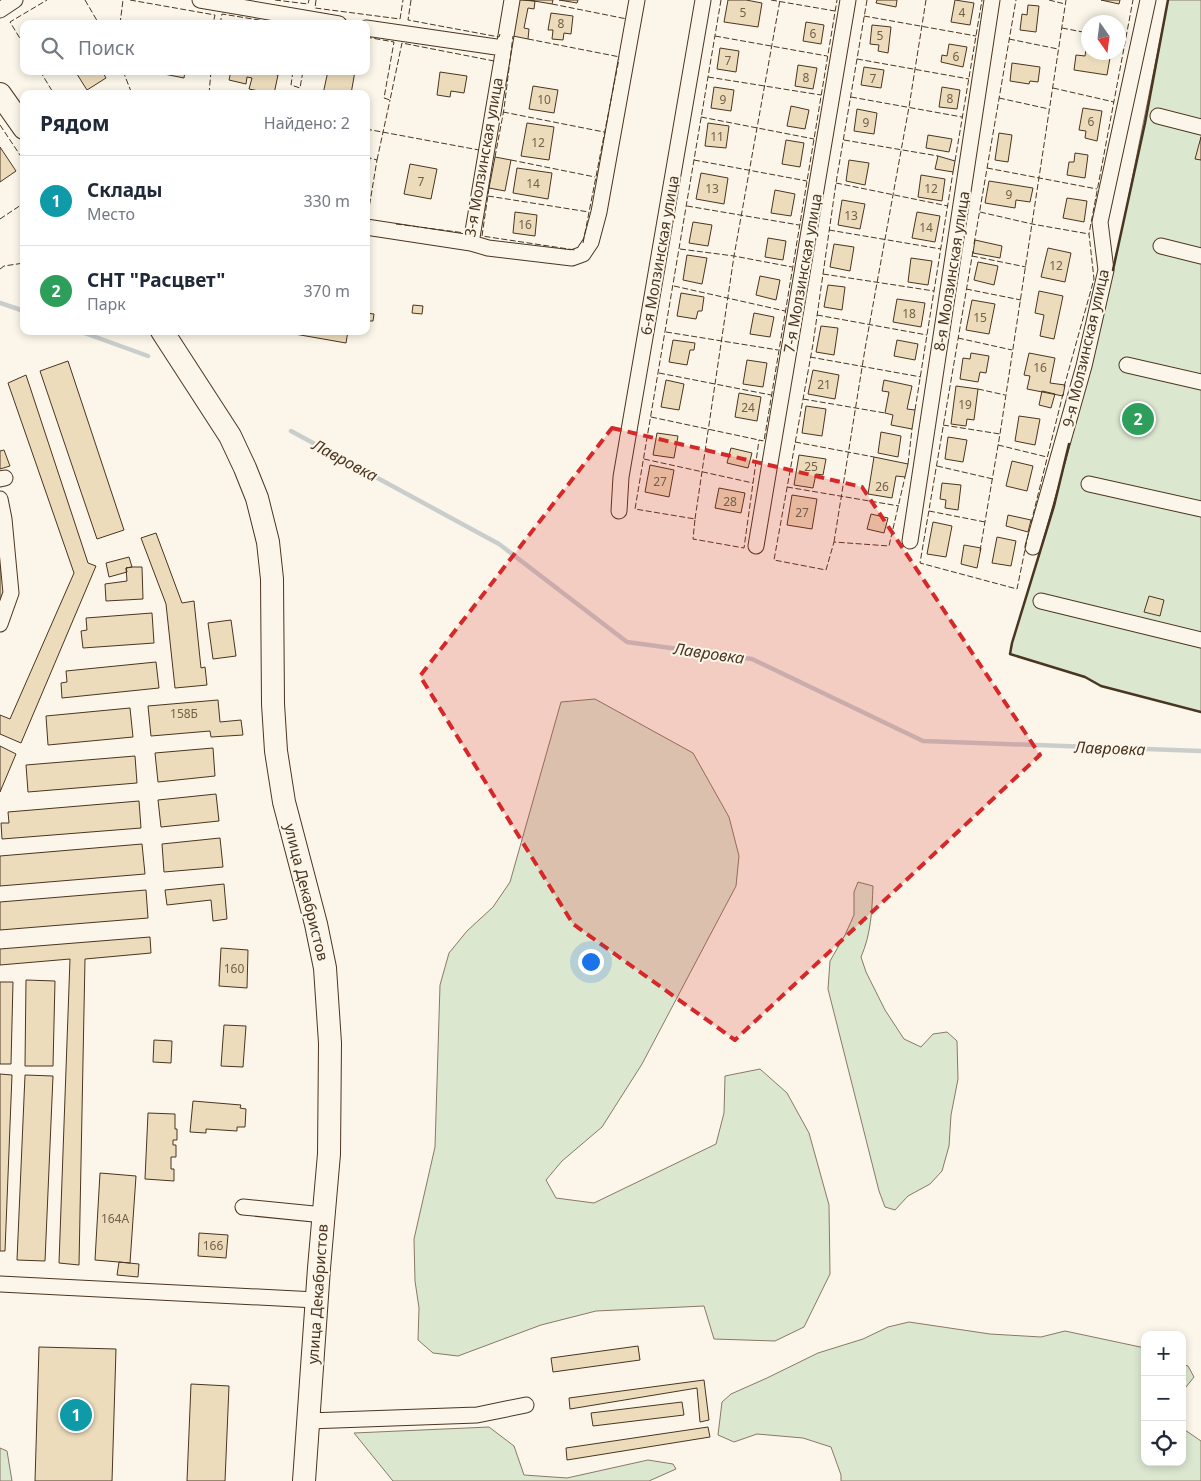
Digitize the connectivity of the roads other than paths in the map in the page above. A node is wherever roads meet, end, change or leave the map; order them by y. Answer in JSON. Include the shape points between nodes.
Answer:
{"nodes":[{"id":1,"x":15,"y":0,"type":"edge"},
{"id":2,"x":200,"y":0,"type":"edge"},
{"id":3,"x":512,"y":0,"type":"edge"},
{"id":4,"x":638,"y":0,"type":"edge"},
{"id":5,"x":703,"y":0,"type":"edge"},
{"id":6,"x":848,"y":0,"type":"edge"},
{"id":7,"x":992,"y":0,"type":"edge"},
{"id":8,"x":1148,"y":0,"type":"edge"},
{"id":9,"x":0,"y":10,"type":"edge"},
{"id":10,"x":316,"y":20,"type":"edge"},
{"id":11,"x":370,"y":29,"type":"edge"},
{"id":12,"x":503,"y":48,"type":"junction"},
{"id":13,"x":0,"y":94,"type":"edge"},
{"id":14,"x":1158,"y":116,"type":"dead end"},
{"id":15,"x":20,"y":122,"type":"edge"},
{"id":16,"x":1201,"y":126,"type":"edge"},
{"id":17,"x":370,"y":228,"type":"edge"},
{"id":18,"x":471,"y":243,"type":"junction"},
{"id":19,"x":1161,"y":246,"type":"dead end"},
{"id":20,"x":1201,"y":256,"type":"edge"},
{"id":21,"x":165,"y":335,"type":"edge"},
{"id":22,"x":1127,"y":365,"type":"dead end"},
{"id":23,"x":1201,"y":382,"type":"edge"},
{"id":24,"x":1089,"y":484,"type":"dead end"},
{"id":25,"x":0,"y":500,"type":"edge"},
{"id":26,"x":1201,"y":509,"type":"edge"},
{"id":27,"x":619,"y":511,"type":"dead end"},
{"id":28,"x":910,"y":541,"type":"dead end"},
{"id":29,"x":756,"y":546,"type":"dead end"},
{"id":30,"x":1033,"y":547,"type":"dead end"},
{"id":31,"x":1041,"y":601,"type":"dead end"},
{"id":32,"x":0,"y":624,"type":"edge"},
{"id":33,"x":1201,"y":640,"type":"edge"},
{"id":34,"x":243,"y":1207,"type":"dead end"},
{"id":35,"x":324,"y":1215,"type":"junction"},
{"id":36,"x":0,"y":1284,"type":"edge"},
{"id":37,"x":316,"y":1300,"type":"junction"},
{"id":38,"x":526,"y":1405,"type":"dead end"},
{"id":39,"x":308,"y":1421,"type":"junction"},
{"id":40,"x":304,"y":1481,"type":"edge"}],
"edges":[{"from":1,"to":9,"type":"street"},
{"from":2,"to":10,"type":"street"},
{"from":3,"to":12,"type":"street","name":"3-я Молзинская улица"},
{"from":4,"to":18,"type":"street","via":[[599,212],[591,242],[583,254],[572,258]]},
{"from":5,"to":27,"type":"street","name":"6-я Молзинская улица","via":[[620,477]]},
{"from":6,"to":29,"type":"street","name":"7-я Молзинская улица"},
{"from":7,"to":28,"type":"street","name":"8-я Молзинская улица"},
{"from":8,"to":30,"type":"street","name":"9-я Молзинская улица","via":[[1100,222],[1106,270],[1084,366]]},
{"from":11,"to":12,"type":"street"},
{"from":12,"to":18,"type":"street","name":"3-я Молзинская улица"},
{"from":13,"to":15,"type":"highway"},
{"from":14,"to":16,"type":"street"},
{"from":17,"to":18,"type":"street","name":"3-я Молзинская улица"},
{"from":19,"to":20,"type":"street"},
{"from":21,"to":35,"type":"highway","name":"улица Декабристов","via":[[230,436],[257,498],[268,542],[272,579],[276,752],[284,802],[325,968],[329,1006],[329,1154]]},
{"from":22,"to":23,"type":"street"},
{"from":24,"to":26,"type":"street"},
{"from":25,"to":32,"type":"street","via":[[11,593]]},
{"from":31,"to":33,"type":"street"},
{"from":34,"to":35,"type":"street"},
{"from":35,"to":37,"type":"highway","name":"улица Декабристов"},
{"from":36,"to":37,"type":"street"},
{"from":37,"to":39,"type":"highway","name":"улица Декабристов"},
{"from":38,"to":39,"type":"street","via":[[478,1415]]},
{"from":39,"to":40,"type":"highway","name":"улица Декабристов"}]}
